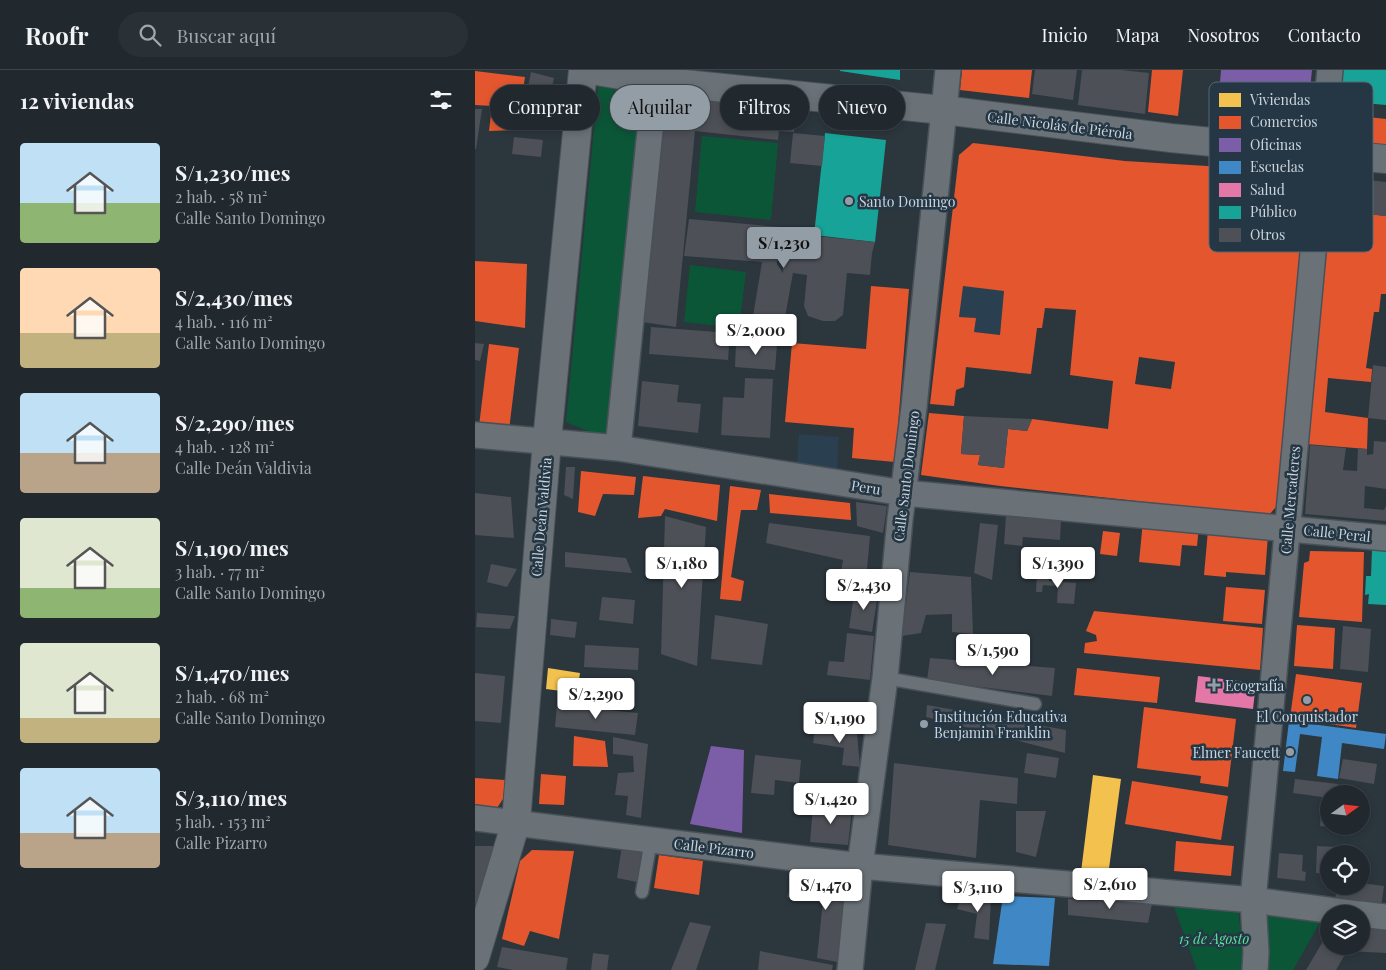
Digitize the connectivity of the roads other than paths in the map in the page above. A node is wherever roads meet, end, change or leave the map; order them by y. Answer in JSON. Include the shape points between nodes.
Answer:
{"nodes":[{"id":1,"x":583,"y":70,"type":"edge"},
{"id":2,"x":591,"y":70,"type":"edge"},
{"id":3,"x":948,"y":70,"type":"edge"},
{"id":4,"x":655,"y":81,"type":"junction"},
{"id":5,"x":943,"y":110,"type":"junction"},
{"id":6,"x":1209,"y":142,"type":"edge"},
{"id":7,"x":1373,"y":158,"type":"edge"},
{"id":8,"x":1386,"y":159,"type":"edge"},
{"id":9,"x":1312,"y":252,"type":"edge"},
{"id":10,"x":475,"y":435,"type":"edge"},
{"id":11,"x":547,"y":441,"type":"junction"},
{"id":12,"x":618,"y":448,"type":"junction"},
{"id":13,"x":904,"y":493,"type":"junction"},
{"id":14,"x":1288,"y":528,"type":"junction"},
{"id":15,"x":1386,"y":538,"type":"edge"},
{"id":16,"x":885,"y":678,"type":"junction"},
{"id":17,"x":1035,"y":704,"type":"dead end"},
{"id":18,"x":475,"y":818,"type":"edge"},
{"id":19,"x":516,"y":822,"type":"junction"},
{"id":20,"x":651,"y":840,"type":"junction"},
{"id":21,"x":860,"y":866,"type":"junction"},
{"id":22,"x":642,"y":892,"type":"dead end"},
{"id":23,"x":1253,"y":900,"type":"junction"},
{"id":24,"x":1320,"y":909,"type":"edge"},
{"id":25,"x":1370,"y":915,"type":"edge"},
{"id":26,"x":1386,"y":917,"type":"edge"},
{"id":27,"x":475,"y":958,"type":"edge"},
{"id":28,"x":850,"y":970,"type":"edge"},
{"id":29,"x":1255,"y":970,"type":"edge"}],
"edges":[{"from":1,"to":11,"type":"street","name":"Calle Deán Valdivia"},
{"from":2,"to":4,"type":"street","name":"Calle Nicolás de Piérola"},
{"from":3,"to":5,"type":"street","name":"Calle Santo Domingo"},
{"from":4,"to":5,"type":"street","name":"Calle Nicolás de Piérola"},
{"from":4,"to":12,"type":"street"},
{"from":5,"to":6,"type":"street","name":"Calle Nicolás de Piérola"},
{"from":5,"to":13,"type":"street","name":"Calle Santo Domingo"},
{"from":7,"to":8,"type":"street","name":"Calle Nicolás de Piérola"},
{"from":9,"to":14,"type":"street","name":"Calle Mercaderes"},
{"from":10,"to":11,"type":"street","name":"Peru"},
{"from":11,"to":12,"type":"street","name":"Peru"},
{"from":11,"to":19,"type":"street","name":"Calle Deán Valdivia"},
{"from":12,"to":13,"type":"street","name":"Peru"},
{"from":13,"to":14,"type":"street","name":"Peru"},
{"from":13,"to":16,"type":"street","name":"Calle Santo Domingo"},
{"from":14,"to":15,"type":"street","name":"Calle Peral"},
{"from":14,"to":23,"type":"street","name":"Calle Mercaderes"},
{"from":16,"to":17,"type":"lane"},
{"from":16,"to":21,"type":"street","name":"Calle Santo Domingo"},
{"from":18,"to":19,"type":"street","name":"Calle Pizarro"},
{"from":19,"to":20,"type":"street","name":"Calle Pizarro"},
{"from":19,"to":27,"type":"street","name":"Calle Deán Valdivia"},
{"from":20,"to":21,"type":"street","name":"Calle Pizarro"},
{"from":20,"to":22,"type":"lane"},
{"from":21,"to":23,"type":"street","name":"Calle Pizarro"},
{"from":21,"to":28,"type":"street","name":"Calle Santo Domingo"},
{"from":23,"to":24,"type":"street","name":"Calle Pizarro"},
{"from":23,"to":29,"type":"street","name":"Calle Mercaderes"},
{"from":25,"to":26,"type":"street","name":"Calle Pizarro"}]}
